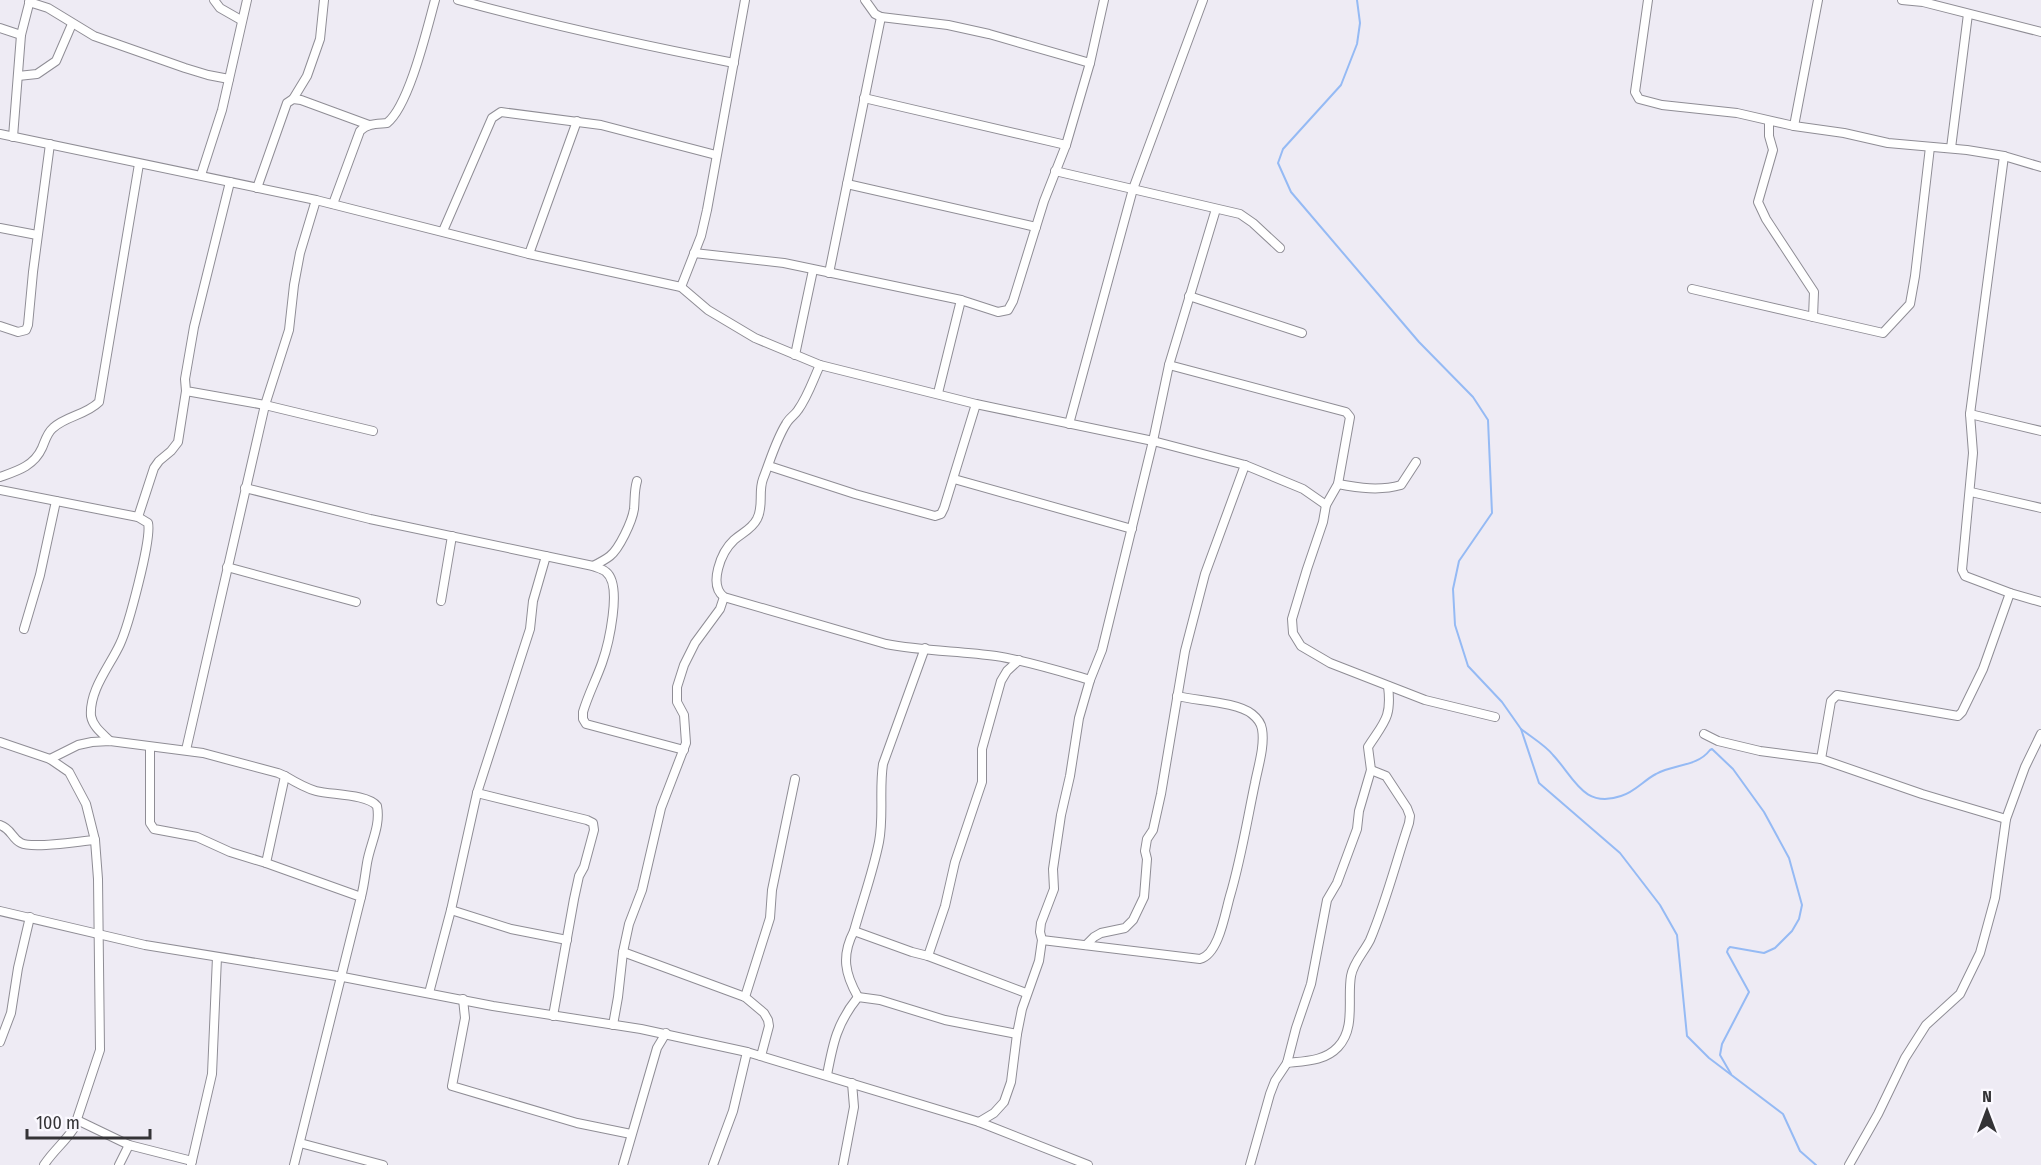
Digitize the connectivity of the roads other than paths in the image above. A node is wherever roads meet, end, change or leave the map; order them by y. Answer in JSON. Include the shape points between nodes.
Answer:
{"nodes":[{"id":1,"x":214,"y":0,"type":"edge"},
{"id":2,"x":247,"y":0,"type":"edge"},
{"id":3,"x":324,"y":0,"type":"edge"},
{"id":4,"x":435,"y":0,"type":"edge"},
{"id":5,"x":458,"y":0,"type":"edge"},
{"id":6,"x":745,"y":0,"type":"edge"},
{"id":7,"x":865,"y":0,"type":"edge"},
{"id":8,"x":1104,"y":0,"type":"edge"},
{"id":9,"x":1203,"y":0,"type":"edge"},
{"id":10,"x":1648,"y":0,"type":"edge"},
{"id":11,"x":1818,"y":0,"type":"edge"},
{"id":12,"x":1902,"y":0,"type":"edge"},
{"id":13,"x":1909,"y":0,"type":"edge"},
{"id":14,"x":30,"y":1,"type":"edge"},
{"id":15,"x":1968,"y":14,"type":"junction"},
{"id":16,"x":880,"y":17,"type":"junction"},
{"id":17,"x":241,"y":20,"type":"junction"},
{"id":18,"x":72,"y":24,"type":"junction"},
{"id":19,"x":0,"y":28,"type":"edge"},
{"id":20,"x":2041,"y":32,"type":"edge"},
{"id":21,"x":21,"y":35,"type":"junction"},
{"id":22,"x":734,"y":63,"type":"junction"},
{"id":23,"x":1090,"y":63,"type":"junction"},
{"id":24,"x":18,"y":76,"type":"junction"},
{"id":25,"x":229,"y":78,"type":"junction"},
{"id":26,"x":864,"y":98,"type":"junction"},
{"id":27,"x":293,"y":99,"type":"junction"},
{"id":28,"x":577,"y":121,"type":"junction"},
{"id":29,"x":1769,"y":121,"type":"junction"},
{"id":30,"x":369,"y":125,"type":"junction"},
{"id":31,"x":1794,"y":126,"type":"junction"},
{"id":32,"x":0,"y":134,"type":"edge"},
{"id":33,"x":13,"y":137,"type":"junction"},
{"id":34,"x":50,"y":144,"type":"junction"},
{"id":35,"x":1065,"y":145,"type":"junction"},
{"id":36,"x":1930,"y":147,"type":"junction"},
{"id":37,"x":1951,"y":148,"type":"junction"},
{"id":38,"x":716,"y":155,"type":"junction"},
{"id":39,"x":2004,"y":156,"type":"junction"},
{"id":40,"x":139,"y":164,"type":"junction"},
{"id":41,"x":2041,"y":167,"type":"edge"},
{"id":42,"x":1054,"y":171,"type":"junction"},
{"id":43,"x":201,"y":175,"type":"junction"},
{"id":44,"x":230,"y":182,"type":"junction"},
{"id":45,"x":848,"y":184,"type":"junction"},
{"id":46,"x":257,"y":188,"type":"junction"},
{"id":47,"x":1133,"y":189,"type":"junction"},
{"id":48,"x":316,"y":200,"type":"junction"},
{"id":49,"x":333,"y":204,"type":"junction"},
{"id":50,"x":1216,"y":209,"type":"junction"},
{"id":51,"x":1036,"y":227,"type":"junction"},
{"id":52,"x":0,"y":228,"type":"edge"},
{"id":53,"x":443,"y":231,"type":"junction"},
{"id":54,"x":38,"y":235,"type":"junction"},
{"id":55,"x":1280,"y":248,"type":"dead end"},
{"id":56,"x":694,"y":253,"type":"junction"},
{"id":57,"x":529,"y":254,"type":"junction"},
{"id":58,"x":813,"y":270,"type":"junction"},
{"id":59,"x":829,"y":273,"type":"junction"},
{"id":60,"x":681,"y":287,"type":"junction"},
{"id":61,"x":1692,"y":289,"type":"dead end"},
{"id":62,"x":1189,"y":296,"type":"junction"},
{"id":63,"x":961,"y":300,"type":"junction"},
{"id":64,"x":1813,"y":316,"type":"junction"},
{"id":65,"x":0,"y":326,"type":"edge"},
{"id":66,"x":1302,"y":333,"type":"dead end"},
{"id":67,"x":795,"y":355,"type":"junction"},
{"id":68,"x":820,"y":365,"type":"junction"},
{"id":69,"x":1169,"y":365,"type":"junction"},
{"id":70,"x":186,"y":391,"type":"junction"},
{"id":71,"x":938,"y":393,"type":"junction"},
{"id":72,"x":976,"y":404,"type":"junction"},
{"id":73,"x":265,"y":405,"type":"junction"},
{"id":74,"x":1970,"y":414,"type":"junction"},
{"id":75,"x":1069,"y":424,"type":"junction"},
{"id":76,"x":373,"y":431,"type":"dead end"},
{"id":77,"x":2041,"y":431,"type":"edge"},
{"id":78,"x":1153,"y":441,"type":"junction"},
{"id":79,"x":1416,"y":462,"type":"dead end"},
{"id":80,"x":1245,"y":465,"type":"junction"},
{"id":81,"x":769,"y":466,"type":"junction"},
{"id":82,"x":0,"y":477,"type":"edge"},
{"id":83,"x":954,"y":479,"type":"junction"},
{"id":84,"x":637,"y":481,"type":"dead end"},
{"id":85,"x":1338,"y":484,"type":"junction"},
{"id":86,"x":245,"y":488,"type":"junction"},
{"id":87,"x":0,"y":490,"type":"edge"},
{"id":88,"x":1971,"y":492,"type":"junction"},
{"id":89,"x":57,"y":501,"type":"junction"},
{"id":90,"x":1326,"y":505,"type":"junction"},
{"id":91,"x":2041,"y":508,"type":"edge"},
{"id":92,"x":138,"y":517,"type":"junction"},
{"id":93,"x":1132,"y":529,"type":"junction"},
{"id":94,"x":453,"y":536,"type":"junction"},
{"id":95,"x":546,"y":556,"type":"junction"},
{"id":96,"x":593,"y":566,"type":"junction"},
{"id":97,"x":227,"y":567,"type":"junction"},
{"id":98,"x":2010,"y":593,"type":"junction"},
{"id":99,"x":724,"y":597,"type":"junction"},
{"id":100,"x":441,"y":601,"type":"dead end"},
{"id":101,"x":356,"y":602,"type":"dead end"},
{"id":102,"x":2041,"y":602,"type":"edge"},
{"id":103,"x":24,"y":629,"type":"dead end"},
{"id":104,"x":925,"y":648,"type":"junction"},
{"id":105,"x":1019,"y":660,"type":"junction"},
{"id":106,"x":1090,"y":680,"type":"junction"},
{"id":107,"x":1388,"y":686,"type":"junction"},
{"id":108,"x":1177,"y":696,"type":"junction"},
{"id":109,"x":1495,"y":717,"type":"dead end"},
{"id":110,"x":1704,"y":734,"type":"dead end"},
{"id":111,"x":2041,"y":734,"type":"edge"},
{"id":112,"x":110,"y":741,"type":"junction"},
{"id":113,"x":0,"y":742,"type":"edge"},
{"id":114,"x":150,"y":747,"type":"junction"},
{"id":115,"x":186,"y":750,"type":"junction"},
{"id":116,"x":684,"y":750,"type":"junction"},
{"id":117,"x":50,"y":759,"type":"junction"},
{"id":118,"x":1821,"y":759,"type":"junction"},
{"id":119,"x":1371,"y":770,"type":"junction"},
{"id":120,"x":285,"y":776,"type":"junction"},
{"id":121,"x":795,"y":779,"type":"dead end"},
{"id":122,"x":477,"y":793,"type":"junction"},
{"id":123,"x":2006,"y":819,"type":"junction"},
{"id":124,"x":0,"y":825,"type":"edge"},
{"id":125,"x":95,"y":840,"type":"junction"},
{"id":126,"x":266,"y":863,"type":"junction"},
{"id":127,"x":361,"y":897,"type":"junction"},
{"id":128,"x":451,"y":910,"type":"junction"},
{"id":129,"x":0,"y":911,"type":"edge"},
{"id":130,"x":30,"y":917,"type":"junction"},
{"id":131,"x":854,"y":931,"type":"junction"},
{"id":132,"x":98,"y":936,"type":"junction"},
{"id":133,"x":567,"y":940,"type":"junction"},
{"id":134,"x":1042,"y":940,"type":"junction"},
{"id":135,"x":1086,"y":945,"type":"junction"},
{"id":136,"x":623,"y":952,"type":"junction"},
{"id":137,"x":928,"y":956,"type":"junction"},
{"id":138,"x":216,"y":957,"type":"junction"},
{"id":139,"x":342,"y":977,"type":"junction"},
{"id":140,"x":429,"y":993,"type":"junction"},
{"id":141,"x":1026,"y":993,"type":"junction"},
{"id":142,"x":745,"y":997,"type":"junction"},
{"id":143,"x":858,"y":998,"type":"junction"},
{"id":144,"x":463,"y":999,"type":"junction"},
{"id":145,"x":553,"y":1016,"type":"junction"},
{"id":146,"x":613,"y":1024,"type":"junction"},
{"id":147,"x":666,"y":1034,"type":"junction"},
{"id":148,"x":1017,"y":1034,"type":"junction"},
{"id":149,"x":0,"y":1042,"type":"edge"},
{"id":150,"x":747,"y":1052,"type":"junction"},
{"id":151,"x":761,"y":1056,"type":"junction"},
{"id":152,"x":1287,"y":1063,"type":"junction"},
{"id":153,"x":827,"y":1075,"type":"junction"},
{"id":154,"x":852,"y":1083,"type":"junction"},
{"id":155,"x":77,"y":1120,"type":"junction"},
{"id":156,"x":979,"y":1122,"type":"junction"},
{"id":157,"x":631,"y":1134,"type":"junction"},
{"id":158,"x":300,"y":1143,"type":"junction"},
{"id":159,"x":129,"y":1145,"type":"junction"},
{"id":160,"x":191,"y":1163,"type":"edge"},
{"id":161,"x":44,"y":1165,"type":"edge"},
{"id":162,"x":119,"y":1165,"type":"edge"},
{"id":163,"x":294,"y":1165,"type":"edge"},
{"id":164,"x":383,"y":1165,"type":"edge"},
{"id":165,"x":623,"y":1165,"type":"edge"},
{"id":166,"x":713,"y":1165,"type":"edge"},
{"id":167,"x":843,"y":1165,"type":"edge"},
{"id":168,"x":1088,"y":1165,"type":"edge"},
{"id":169,"x":1250,"y":1165,"type":"edge"},
{"id":170,"x":1849,"y":1165,"type":"edge"}],
"edges":[{"from":1,"to":17,"type":"street"},
{"from":2,"to":17,"type":"street"},
{"from":3,"to":27,"type":"street","via":[[320,39],[307,76]]},
{"from":4,"to":30,"type":"street","via":[[421,53],[398,111],[387,123]]},
{"from":5,"to":22,"type":"street","via":[[615,40]]},
{"from":6,"to":22,"type":"street"},
{"from":7,"to":16,"type":"street"},
{"from":8,"to":23,"type":"street"},
{"from":9,"to":47,"type":"street"},
{"from":10,"to":29,"type":"street","via":[[1635,92],[1638,99]]},
{"from":11,"to":31,"type":"street"},
{"from":12,"to":13,"type":"street"},
{"from":13,"to":15,"type":"street"},
{"from":14,"to":18,"type":"street"},
{"from":14,"to":21,"type":"street"},
{"from":15,"to":20,"type":"street"},
{"from":15,"to":37,"type":"street"},
{"from":16,"to":23,"type":"street","via":[[958,27]]},
{"from":16,"to":26,"type":"street"},
{"from":17,"to":25,"type":"street"},
{"from":18,"to":24,"type":"street","via":[[56,60],[37,74]]},
{"from":18,"to":25,"type":"street","via":[[93,36],[184,68]]},
{"from":19,"to":21,"type":"street"},
{"from":21,"to":24,"type":"street"},
{"from":22,"to":38,"type":"street"},
{"from":23,"to":35,"type":"street"},
{"from":24,"to":33,"type":"street"},
{"from":25,"to":43,"type":"street"},
{"from":26,"to":35,"type":"street"},
{"from":26,"to":45,"type":"street"},
{"from":27,"to":30,"type":"street"},
{"from":27,"to":46,"type":"street","via":[[287,103]]},
{"from":28,"to":38,"type":"street"},
{"from":28,"to":53,"type":"street","via":[[511,112],[501,112],[492,118]]},
{"from":28,"to":57,"type":"street"},
{"from":29,"to":31,"type":"street"},
{"from":29,"to":64,"type":"street","via":[[1773,150],[1758,202],[1814,292]]},
{"from":30,"to":49,"type":"street","via":[[360,131]]},
{"from":31,"to":36,"type":"street"},
{"from":32,"to":33,"type":"street"},
{"from":33,"to":34,"type":"street"},
{"from":34,"to":40,"type":"street"},
{"from":34,"to":54,"type":"street"},
{"from":35,"to":42,"type":"street"},
{"from":36,"to":37,"type":"street"},
{"from":36,"to":64,"type":"street","via":[[1910,304],[1883,333]]},
{"from":37,"to":39,"type":"street"},
{"from":38,"to":56,"type":"street","via":[[707,210]]},
{"from":39,"to":41,"type":"street"},
{"from":39,"to":74,"type":"street"},
{"from":40,"to":43,"type":"street"},
{"from":40,"to":82,"type":"street","via":[[99,402],[55,426],[29,465]]},
{"from":42,"to":47,"type":"street"},
{"from":42,"to":51,"type":"street"},
{"from":43,"to":44,"type":"street"},
{"from":44,"to":46,"type":"street"},
{"from":44,"to":70,"type":"street","via":[[194,327]]},
{"from":45,"to":51,"type":"street"},
{"from":45,"to":59,"type":"street"},
{"from":46,"to":48,"type":"street"},
{"from":47,"to":50,"type":"street"},
{"from":47,"to":75,"type":"street"},
{"from":48,"to":49,"type":"street"},
{"from":48,"to":73,"type":"street","via":[[298,263],[289,330]]},
{"from":49,"to":53,"type":"street"},
{"from":50,"to":55,"type":"street","via":[[1239,214]]},
{"from":50,"to":62,"type":"street"},
{"from":51,"to":63,"type":"street","via":[[1008,310],[998,312]]},
{"from":52,"to":54,"type":"street"},
{"from":53,"to":57,"type":"street"},
{"from":54,"to":65,"type":"street","via":[[26,330],[18,332]]},
{"from":56,"to":58,"type":"street","via":[[760,259]]},
{"from":56,"to":60,"type":"street"},
{"from":57,"to":60,"type":"street"},
{"from":58,"to":59,"type":"street"},
{"from":58,"to":67,"type":"street"},
{"from":59,"to":63,"type":"street"},
{"from":60,"to":67,"type":"street","via":[[728,322]]},
{"from":61,"to":64,"type":"street"},
{"from":62,"to":66,"type":"street"},
{"from":62,"to":69,"type":"street"},
{"from":63,"to":71,"type":"street"},
{"from":67,"to":68,"type":"street"},
{"from":68,"to":71,"type":"street"},
{"from":68,"to":81,"type":"street","via":[[807,395],[787,422]]},
{"from":69,"to":78,"type":"street"},
{"from":69,"to":85,"type":"street","via":[[1346,412],[1350,417],[1349,428]]},
{"from":70,"to":73,"type":"street"},
{"from":70,"to":92,"type":"street","via":[[178,442],[154,468]]},
{"from":71,"to":72,"type":"street"},
{"from":72,"to":75,"type":"street"},
{"from":72,"to":83,"type":"street"},
{"from":73,"to":76,"type":"street"},
{"from":73,"to":86,"type":"street"},
{"from":74,"to":77,"type":"street"},
{"from":74,"to":88,"type":"street"},
{"from":75,"to":78,"type":"street"},
{"from":78,"to":80,"type":"street"},
{"from":78,"to":93,"type":"street"},
{"from":79,"to":85,"type":"street","via":[[1401,484],[1388,488]]},
{"from":80,"to":90,"type":"street","via":[[1303,489]]},
{"from":80,"to":108,"type":"street","via":[[1205,574]]},
{"from":81,"to":83,"type":"street","via":[[935,516],[941,514]]},
{"from":81,"to":99,"type":"street","via":[[762,481],[758,519],[734,540],[720,563],[717,584]]},
{"from":83,"to":93,"type":"street"},
{"from":84,"to":96,"type":"street","via":[[628,527],[616,550]]},
{"from":85,"to":90,"type":"street"},
{"from":86,"to":94,"type":"street"},
{"from":86,"to":97,"type":"street"},
{"from":87,"to":89,"type":"street"},
{"from":88,"to":91,"type":"street"},
{"from":88,"to":98,"type":"street","via":[[1962,570],[1965,576]]},
{"from":89,"to":92,"type":"street"},
{"from":89,"to":103,"type":"street"},
{"from":90,"to":107,"type":"street","via":[[1292,619],[1293,633],[1301,646],[1330,663]]},
{"from":92,"to":112,"type":"street","via":[[147,521],[150,528],[145,556],[125,633],[92,704],[94,725]]},
{"from":93,"to":106,"type":"street","via":[[1102,650]]},
{"from":94,"to":95,"type":"street"},
{"from":94,"to":100,"type":"street"},
{"from":95,"to":96,"type":"street"},
{"from":95,"to":122,"type":"street","via":[[530,628]]},
{"from":96,"to":116,"type":"street","via":[[607,572],[613,582],[614,601],[602,663],[583,719],[586,724]]},
{"from":97,"to":101,"type":"street"},
{"from":97,"to":115,"type":"street"},
{"from":98,"to":102,"type":"street"},
{"from":98,"to":118,"type":"street","via":[[1983,669],[1958,716],[1838,695],[1831,701]]},
{"from":99,"to":104,"type":"street","via":[[886,644]]},
{"from":99,"to":116,"type":"street","via":[[720,609],[695,643],[678,687],[677,702],[684,715],[686,734]]},
{"from":104,"to":105,"type":"street"},
{"from":104,"to":131,"type":"street","via":[[883,764],[879,842]]},
{"from":105,"to":106,"type":"street"},
{"from":105,"to":137,"type":"street","via":[[1000,681],[982,749],[982,782]]},
{"from":106,"to":134,"type":"street","via":[[1061,815],[1054,889],[1041,923]]},
{"from":107,"to":109,"type":"street","via":[[1425,700]]},
{"from":107,"to":119,"type":"street","via":[[1388,715],[1368,747]]},
{"from":108,"to":135,"type":"street","via":[[1155,821],[1145,851],[1144,897],[1125,928],[1101,933]]},
{"from":108,"to":135,"type":"street","via":[[1236,705],[1260,721],[1263,729],[1235,879],[1216,944],[1207,957],[1200,959]]},
{"from":110,"to":118,"type":"street","via":[[1760,751]]},
{"from":111,"to":123,"type":"street"},
{"from":112,"to":114,"type":"street"},
{"from":112,"to":117,"type":"street","via":[[78,746]]},
{"from":113,"to":117,"type":"street"},
{"from":114,"to":115,"type":"street"},
{"from":114,"to":126,"type":"street","via":[[150,823],[154,829],[197,837]]},
{"from":115,"to":120,"type":"street"},
{"from":116,"to":136,"type":"street","via":[[662,808]]},
{"from":117,"to":125,"type":"street","via":[[69,772],[77,785]]},
{"from":118,"to":123,"type":"street"},
{"from":119,"to":152,"type":"street","via":[[1357,829],[1327,900],[1311,984]]},
{"from":119,"to":152,"type":"street","via":[[1386,776],[1407,808],[1409,823],[1378,919],[1351,974],[1350,1013],[1339,1046],[1316,1060]]},
{"from":120,"to":126,"type":"street"},
{"from":120,"to":127,"type":"street","via":[[315,790],[369,800],[377,806],[375,840]]},
{"from":121,"to":142,"type":"street","via":[[770,918]]},
{"from":122,"to":128,"type":"street"},
{"from":122,"to":133,"type":"street","via":[[593,823]]},
{"from":123,"to":170,"type":"street","via":[[1995,898],[1980,953],[1960,994],[1926,1025],[1905,1058]]},
{"from":124,"to":125,"type":"street","via":[[27,845]]},
{"from":125,"to":132,"type":"street"},
{"from":126,"to":127,"type":"street"},
{"from":127,"to":139,"type":"street"},
{"from":128,"to":133,"type":"street","via":[[511,929]]},
{"from":128,"to":140,"type":"street"},
{"from":129,"to":130,"type":"street"},
{"from":130,"to":132,"type":"street"},
{"from":130,"to":149,"type":"street","via":[[11,1013]]},
{"from":131,"to":137,"type":"street"},
{"from":131,"to":143,"type":"street","via":[[848,944],[846,969]]},
{"from":132,"to":138,"type":"street"},
{"from":132,"to":155,"type":"street","via":[[100,1050]]},
{"from":133,"to":145,"type":"street"},
{"from":134,"to":135,"type":"street"},
{"from":134,"to":141,"type":"street","via":[[1039,961]]},
{"from":136,"to":142,"type":"street"},
{"from":136,"to":146,"type":"street"},
{"from":137,"to":141,"type":"street"},
{"from":138,"to":139,"type":"street"},
{"from":138,"to":160,"type":"street","via":[[212,1074]]},
{"from":139,"to":140,"type":"street"},
{"from":139,"to":158,"type":"street"},
{"from":140,"to":144,"type":"street"},
{"from":141,"to":148,"type":"street"},
{"from":142,"to":151,"type":"street","via":[[768,1020]]},
{"from":143,"to":148,"type":"street","via":[[880,999],[945,1020]]},
{"from":143,"to":153,"type":"street","via":[[846,1012],[833,1041]]},
{"from":144,"to":145,"type":"street"},
{"from":144,"to":157,"type":"street","via":[[465,1018],[453,1086],[577,1123]]},
{"from":145,"to":146,"type":"street"},
{"from":146,"to":147,"type":"street"},
{"from":147,"to":150,"type":"street"},
{"from":147,"to":157,"type":"street","via":[[657,1048]]},
{"from":148,"to":156,"type":"street","via":[[1005,1102]]},
{"from":150,"to":151,"type":"street"},
{"from":150,"to":166,"type":"street","via":[[733,1112]]},
{"from":151,"to":153,"type":"street"},
{"from":152,"to":169,"type":"street","via":[[1275,1081]]},
{"from":153,"to":154,"type":"street"},
{"from":154,"to":156,"type":"street"},
{"from":154,"to":167,"type":"street","via":[[854,1107]]},
{"from":155,"to":159,"type":"street"},
{"from":155,"to":161,"type":"street","via":[[68,1138]]},
{"from":156,"to":168,"type":"street"},
{"from":157,"to":165,"type":"street"},
{"from":158,"to":163,"type":"street"},
{"from":158,"to":164,"type":"street"},
{"from":159,"to":160,"type":"street"},
{"from":159,"to":162,"type":"street"}]}
